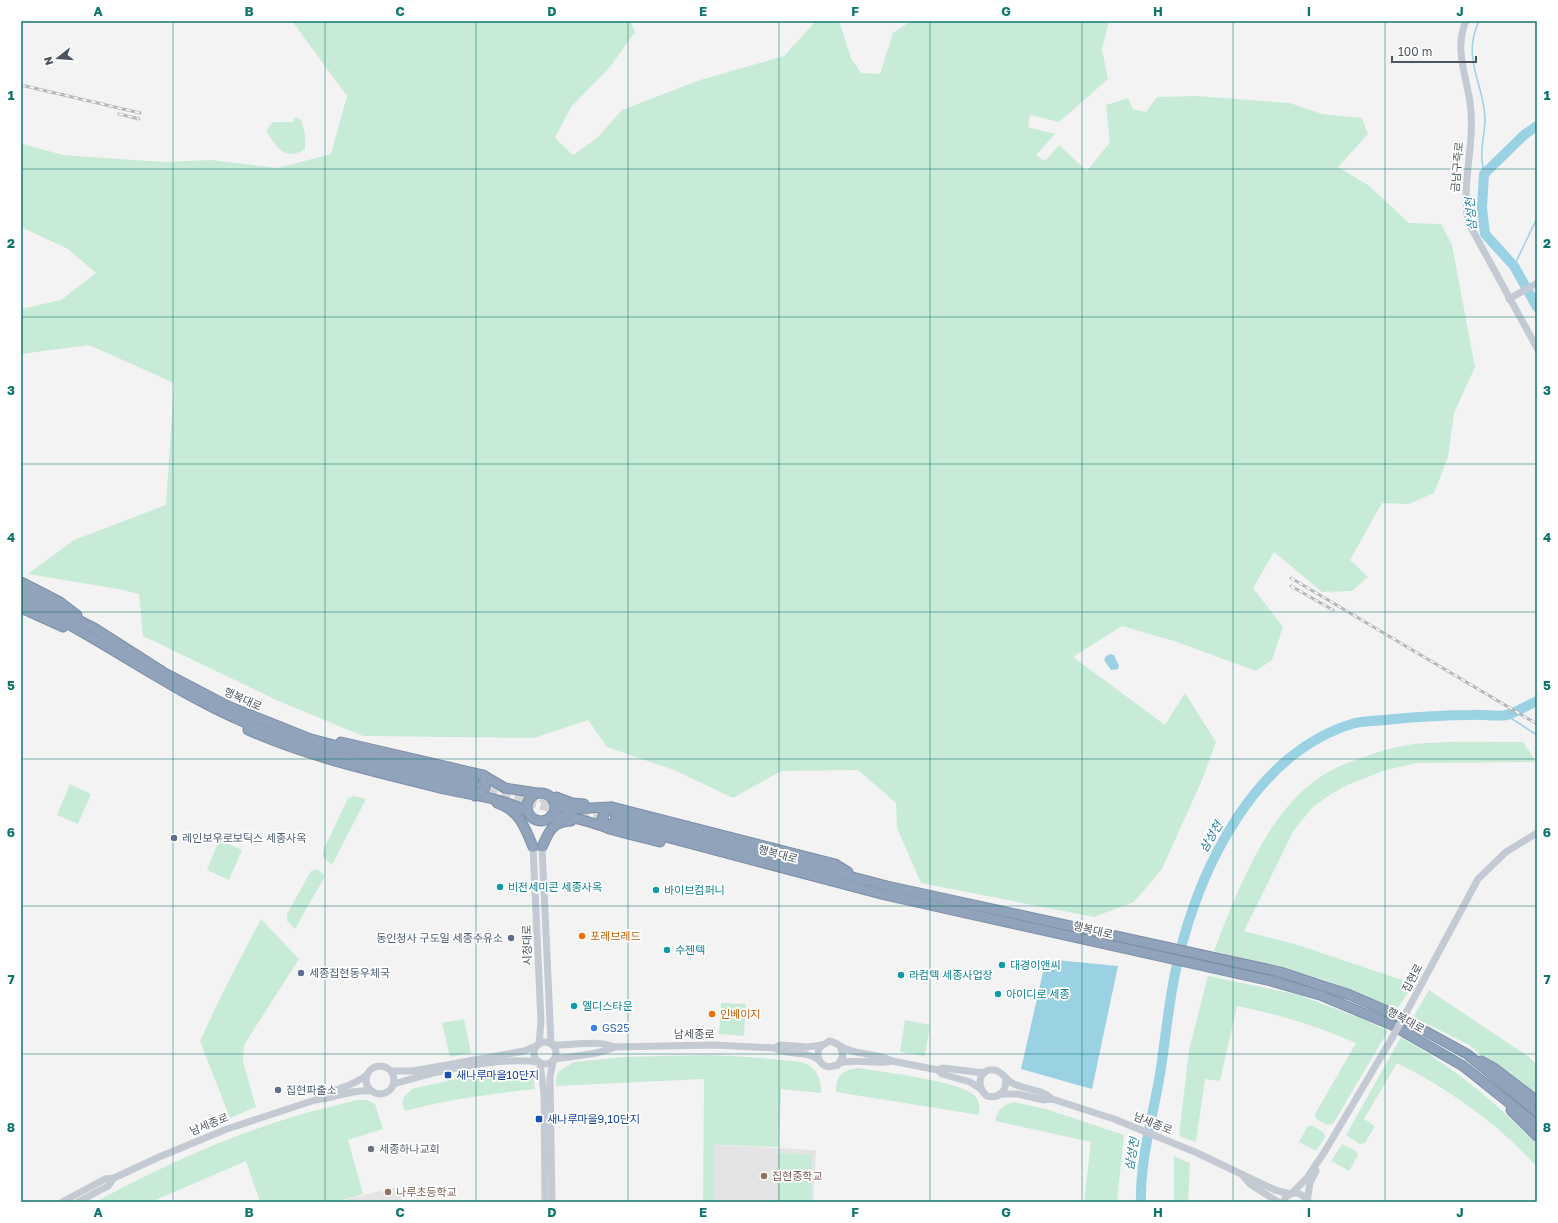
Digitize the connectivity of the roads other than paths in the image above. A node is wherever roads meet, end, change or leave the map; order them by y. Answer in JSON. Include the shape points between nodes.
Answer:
{"nodes":[{"id":1,"x":1466,"y":21,"type":"edge"},
{"id":2,"x":1537,"y":283,"type":"edge"},
{"id":3,"x":1513,"y":297,"type":"junction"},
{"id":4,"x":1537,"y":348,"type":"edge"},
{"id":5,"x":21,"y":582,"type":"edge"},
{"id":6,"x":21,"y":591,"type":"edge"},
{"id":7,"x":21,"y":599,"type":"edge"},
{"id":8,"x":21,"y":608,"type":"edge"},
{"id":9,"x":92,"y":633,"type":"junction"},
{"id":10,"x":163,"y":676,"type":"junction"},
{"id":11,"x":483,"y":775,"type":"junction"},
{"id":12,"x":474,"y":789,"type":"junction"},
{"id":13,"x":545,"y":796,"type":"junction"},
{"id":14,"x":529,"y":814,"type":"junction"},
{"id":15,"x":549,"y":818,"type":"junction"},
{"id":16,"x":613,"y":818,"type":"junction"},
{"id":17,"x":1537,"y":833,"type":"edge"},
{"id":18,"x":537,"y":847,"type":"junction"},
{"id":19,"x":552,"y":1044,"type":"junction"},
{"id":20,"x":537,"y":1045,"type":"junction"},
{"id":21,"x":822,"y":1045,"type":"junction"},
{"id":22,"x":840,"y":1046,"type":"junction"},
{"id":23,"x":614,"y":1047,"type":"junction"},
{"id":24,"x":775,"y":1048,"type":"junction"},
{"id":25,"x":1467,"y":1054,"type":"junction"},
{"id":26,"x":554,"y":1060,"type":"junction"},
{"id":27,"x":819,"y":1060,"type":"junction"},
{"id":28,"x":892,"y":1061,"type":"junction"},
{"id":29,"x":539,"y":1063,"type":"junction"},
{"id":30,"x":840,"y":1063,"type":"junction"},
{"id":31,"x":938,"y":1070,"type":"junction"},
{"id":32,"x":392,"y":1071,"type":"junction"},
{"id":33,"x":984,"y":1073,"type":"junction"},
{"id":34,"x":367,"y":1075,"type":"junction"},
{"id":35,"x":1005,"y":1077,"type":"junction"},
{"id":36,"x":394,"y":1084,"type":"junction"},
{"id":37,"x":1484,"y":1084,"type":"junction"},
{"id":38,"x":981,"y":1089,"type":"junction"},
{"id":39,"x":372,"y":1091,"type":"junction"},
{"id":40,"x":1000,"y":1094,"type":"junction"},
{"id":41,"x":1052,"y":1099,"type":"junction"},
{"id":42,"x":315,"y":1100,"type":"junction"},
{"id":43,"x":1537,"y":1101,"type":"edge"},
{"id":44,"x":1537,"y":1112,"type":"edge"},
{"id":45,"x":1537,"y":1125,"type":"edge"},
{"id":46,"x":1537,"y":1136,"type":"edge"},
{"id":47,"x":1325,"y":1151,"type":"junction"},
{"id":48,"x":1243,"y":1176,"type":"junction"},
{"id":49,"x":114,"y":1178,"type":"junction"},
{"id":50,"x":1291,"y":1194,"type":"junction"},
{"id":51,"x":62,"y":1202,"type":"edge"},
{"id":52,"x":78,"y":1202,"type":"edge"},
{"id":53,"x":545,"y":1202,"type":"edge"},
{"id":54,"x":552,"y":1202,"type":"edge"},
{"id":55,"x":1278,"y":1202,"type":"edge"},
{"id":56,"x":1283,"y":1202,"type":"edge"},
{"id":57,"x":1307,"y":1202,"type":"edge"}],
"edges":[{"from":1,"to":3,"type":"street","name":"금남구즉로","via":[[1460,41],[1470,103],[1471,137],[1465,204],[1468,222]]},
{"from":2,"to":3,"type":"street"},
{"from":3,"to":4,"type":"street","name":"금남구즉로"},
{"from":5,"to":9,"type":"highway","via":[[60,602]]},
{"from":6,"to":9,"type":"highway","name":"행복대로"},
{"from":7,"to":9,"type":"highway","name":"행복대로"},
{"from":8,"to":9,"type":"highway","via":[[52,624]]},
{"from":9,"to":10,"type":"highway","name":"행복대로"},
{"from":10,"to":11,"type":"highway","via":[[302,731]]},
{"from":10,"to":12,"type":"highway","name":"행복대로","via":[[239,720],[287,739]]},
{"from":11,"to":12,"type":"highway","via":[[485,788]]},
{"from":11,"to":13,"type":"highway","via":[[505,788]]},
{"from":12,"to":14,"type":"highway","via":[[511,802]]},
{"from":12,"to":18,"type":"highway","via":[[516,813]]},
{"from":13,"to":14,"type":"highway","via":[[533,795],[528,803]]},
{"from":13,"to":15,"type":"highway","via":[[555,808]]},
{"from":13,"to":16,"type":"highway","via":[[569,809]]},
{"from":14,"to":15,"type":"highway","via":[[538,820]]},
{"from":14,"to":18,"type":"highway"},
{"from":15,"to":16,"type":"highway","via":[[565,815]]},
{"from":15,"to":18,"type":"highway"},
{"from":16,"to":18,"type":"highway","via":[[561,821],[551,828]]},
{"from":16,"to":25,"type":"highway","name":"행복대로","via":[[887,886],[1280,972],[1350,995],[1394,1014]]},
{"from":16,"to":37,"type":"highway","name":"행복대로","via":[[855,886],[1320,994],[1392,1025],[1463,1066]]},
{"from":17,"to":47,"type":"street","name":"집현로","bridge":true,"via":[[1506,852],[1478,879],[1392,1038]]},
{"from":18,"to":19,"type":"street","name":"시청대로"},
{"from":18,"to":20,"type":"street","name":"시청대로","via":[[540,1021]]},
{"from":19,"to":20,"type":"street","via":[[547,1042]]},
{"from":19,"to":23,"type":"street","name":"남세종로","via":[[568,1046],[604,1043]]},
{"from":19,"to":26,"type":"street","via":[[557,1052]]},
{"from":20,"to":29,"type":"street","via":[[534,1054]]},
{"from":20,"to":32,"type":"street","via":[[524,1051],[413,1071]]},
{"from":21,"to":22,"type":"street","via":[[832,1042]]},
{"from":21,"to":24,"type":"street","name":"남세종로","via":[[780,1045]]},
{"from":21,"to":27,"type":"street","via":[[818,1052]]},
{"from":22,"to":28,"type":"street","via":[[857,1053],[883,1056]]},
{"from":22,"to":30,"type":"street","via":[[843,1056]]},
{"from":23,"to":24,"type":"street","name":"남세종로","via":[[708,1045]]},
{"from":23,"to":26,"type":"street","name":"남세종로","via":[[606,1052]]},
{"from":24,"to":27,"type":"street","name":"남세종로","via":[[780,1051],[808,1054]]},
{"from":25,"to":43,"type":"highway","via":[[1494,1068]]},
{"from":25,"to":44,"type":"highway","name":"행복대로"},
{"from":26,"to":29,"type":"street","via":[[545,1065]]},
{"from":26,"to":54,"type":"street","via":[[550,1077]]},
{"from":27,"to":30,"type":"street","via":[[828,1067]]},
{"from":28,"to":30,"type":"street","via":[[885,1063],[848,1060]]},
{"from":28,"to":31,"type":"street"},
{"from":29,"to":36,"type":"street","via":[[518,1060],[478,1065]]},
{"from":29,"to":53,"type":"street","via":[[544,1093]]},
{"from":31,"to":33,"type":"street","via":[[943,1068]]},
{"from":31,"to":38,"type":"street","via":[[942,1074],[970,1082]]},
{"from":32,"to":34,"type":"street","via":[[385,1066],[378,1066]]},
{"from":32,"to":36,"type":"street"},
{"from":33,"to":35,"type":"street","via":[[995,1070]]},
{"from":33,"to":38,"type":"street","via":[[980,1080]]},
{"from":34,"to":39,"type":"street","via":[[367,1083]]},
{"from":34,"to":42,"type":"street","name":"남세종로","via":[[353,1085],[328,1092]]},
{"from":35,"to":40,"type":"street","via":[[1006,1087]]},
{"from":35,"to":41,"type":"street","name":"남세종로","via":[[1012,1084],[1047,1093]]},
{"from":36,"to":39,"type":"street","via":[[385,1093]]},
{"from":37,"to":45,"type":"highway","name":"행복대로"},
{"from":37,"to":46,"type":"highway"},
{"from":38,"to":40,"type":"street","via":[[987,1096]]},
{"from":39,"to":42,"type":"street","name":"남세종로","via":[[358,1091]]},
{"from":40,"to":41,"type":"street","name":"남세종로"},
{"from":41,"to":48,"type":"street","name":"남세종로","via":[[1114,1119]]},
{"from":42,"to":49,"type":"street","name":"남세종로","via":[[227,1129]]},
{"from":47,"to":50,"type":"street","name":"집현로","via":[[1307,1178]]},
{"from":47,"to":57,"type":"street","name":"집현로","via":[[1310,1183]]},
{"from":48,"to":50,"type":"street","name":"남세종로","via":[[1284,1194]]},
{"from":48,"to":55,"type":"street","name":"남세종로","via":[[1250,1184]]},
{"from":49,"to":51,"type":"street","name":"남세종로","via":[[105,1179]]},
{"from":49,"to":52,"type":"street","name":"남세종로","via":[[108,1186]]},
{"from":50,"to":56,"type":"street","name":"집현로"},
{"from":50,"to":57,"type":"street","name":"남세종로","via":[[1302,1195]]}]}
